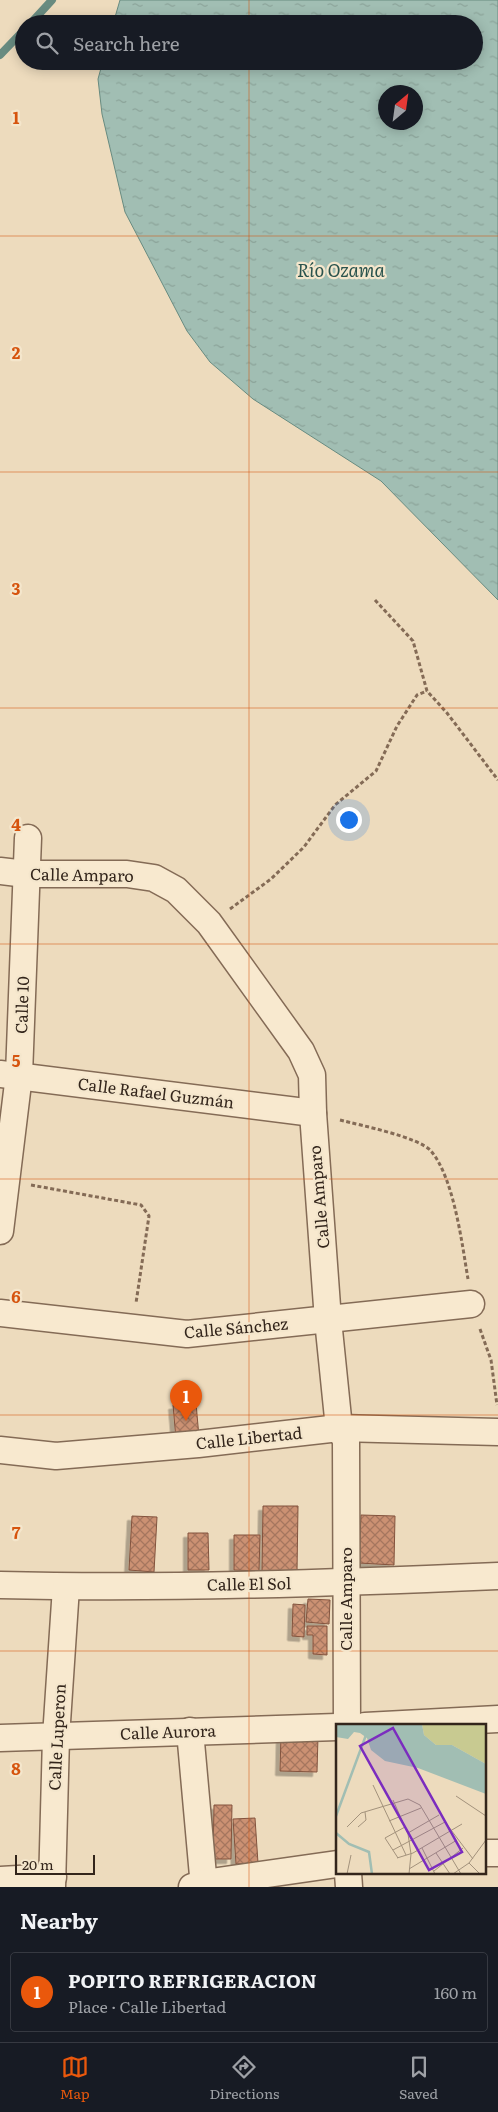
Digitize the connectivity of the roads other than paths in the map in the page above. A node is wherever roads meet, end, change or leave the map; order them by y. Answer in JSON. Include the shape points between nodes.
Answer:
{"nodes":[{"id":1,"x":28,"y":838,"type":"dead end"},
{"id":2,"x":0,"y":871,"type":"edge"},
{"id":3,"x":26,"y":874,"type":"junction"},
{"id":4,"x":10,"y":1074,"type":"edge"},
{"id":5,"x":313,"y":1113,"type":"junction"},
{"id":6,"x":0,"y":1231,"type":"edge"},
{"id":7,"x":471,"y":1304,"type":"road end"},
{"id":8,"x":0,"y":1313,"type":"edge"},
{"id":9,"x":328,"y":1320,"type":"junction"},
{"id":10,"x":339,"y":1428,"type":"junction"},
{"id":11,"x":498,"y":1432,"type":"edge"},
{"id":12,"x":0,"y":1450,"type":"edge"},
{"id":13,"x":498,"y":1576,"type":"edge"},
{"id":14,"x":345,"y":1582,"type":"junction"},
{"id":15,"x":0,"y":1585,"type":"edge"},
{"id":16,"x":66,"y":1587,"type":"junction"},
{"id":17,"x":498,"y":1719,"type":"edge"},
{"id":18,"x":347,"y":1724,"type":"edge"},
{"id":19,"x":403,"y":1724,"type":"edge"},
{"id":20,"x":336,"y":1727,"type":"edge"},
{"id":21,"x":190,"y":1731,"type":"junction"},
{"id":22,"x":56,"y":1736,"type":"junction"},
{"id":23,"x":0,"y":1738,"type":"edge"},
{"id":24,"x":336,"y":1864,"type":"edge"},
{"id":25,"x":348,"y":1874,"type":"edge"},
{"id":26,"x":0,"y":1880,"type":"edge"},
{"id":27,"x":52,"y":1882,"type":"edge"},
{"id":28,"x":200,"y":1886,"type":"edge"},
{"id":29,"x":349,"y":1887,"type":"edge"}],
"edges":[{"from":1,"to":3,"type":"street","name":"Calle 10"},
{"from":2,"to":3,"type":"street","name":"Calle Amparo"},
{"from":3,"to":4,"type":"street","name":"Calle 10"},
{"from":3,"to":5,"type":"street","name":"Calle Amparo","via":[[128,874],[154,878],[176,890],[209,923],[302,1051],[312,1075]]},
{"from":4,"to":5,"type":"street","name":"Calle Rafael Guzmán"},
{"from":4,"to":6,"type":"street","name":"Calle 10","via":[[6,1181]]},
{"from":5,"to":9,"type":"street","name":"Calle Amparo"},
{"from":7,"to":9,"type":"street","name":"Calle Sánchez"},
{"from":8,"to":9,"type":"street","name":"Calle Sánchez","via":[[187,1334]]},
{"from":9,"to":10,"type":"street","name":"Calle Amparo"},
{"from":10,"to":11,"type":"street","name":"Calle Libertad"},
{"from":10,"to":12,"type":"street","name":"Calle Libertad","via":[[56,1456]]},
{"from":10,"to":14,"type":"street","name":"Calle Amparo","via":[[346,1440]]},
{"from":13,"to":14,"type":"street","name":"Calle El Sol"},
{"from":14,"to":16,"type":"street","name":"Calle El Sol"},
{"from":14,"to":18,"type":"street","name":"Calle Amparo"},
{"from":15,"to":16,"type":"street","name":"Calle El Sol"},
{"from":16,"to":22,"type":"street","name":"Calle Luperon"},
{"from":17,"to":19,"type":"street"},
{"from":20,"to":21,"type":"street","name":"Calle Aurora"},
{"from":21,"to":22,"type":"street","name":"Calle Aurora"},
{"from":21,"to":28,"type":"street"},
{"from":22,"to":23,"type":"street","name":"Calle Aurora"},
{"from":22,"to":27,"type":"street","name":"Calle Luperon"},
{"from":24,"to":28,"type":"street"},
{"from":25,"to":29,"type":"street"},
{"from":26,"to":27,"type":"street"}]}
